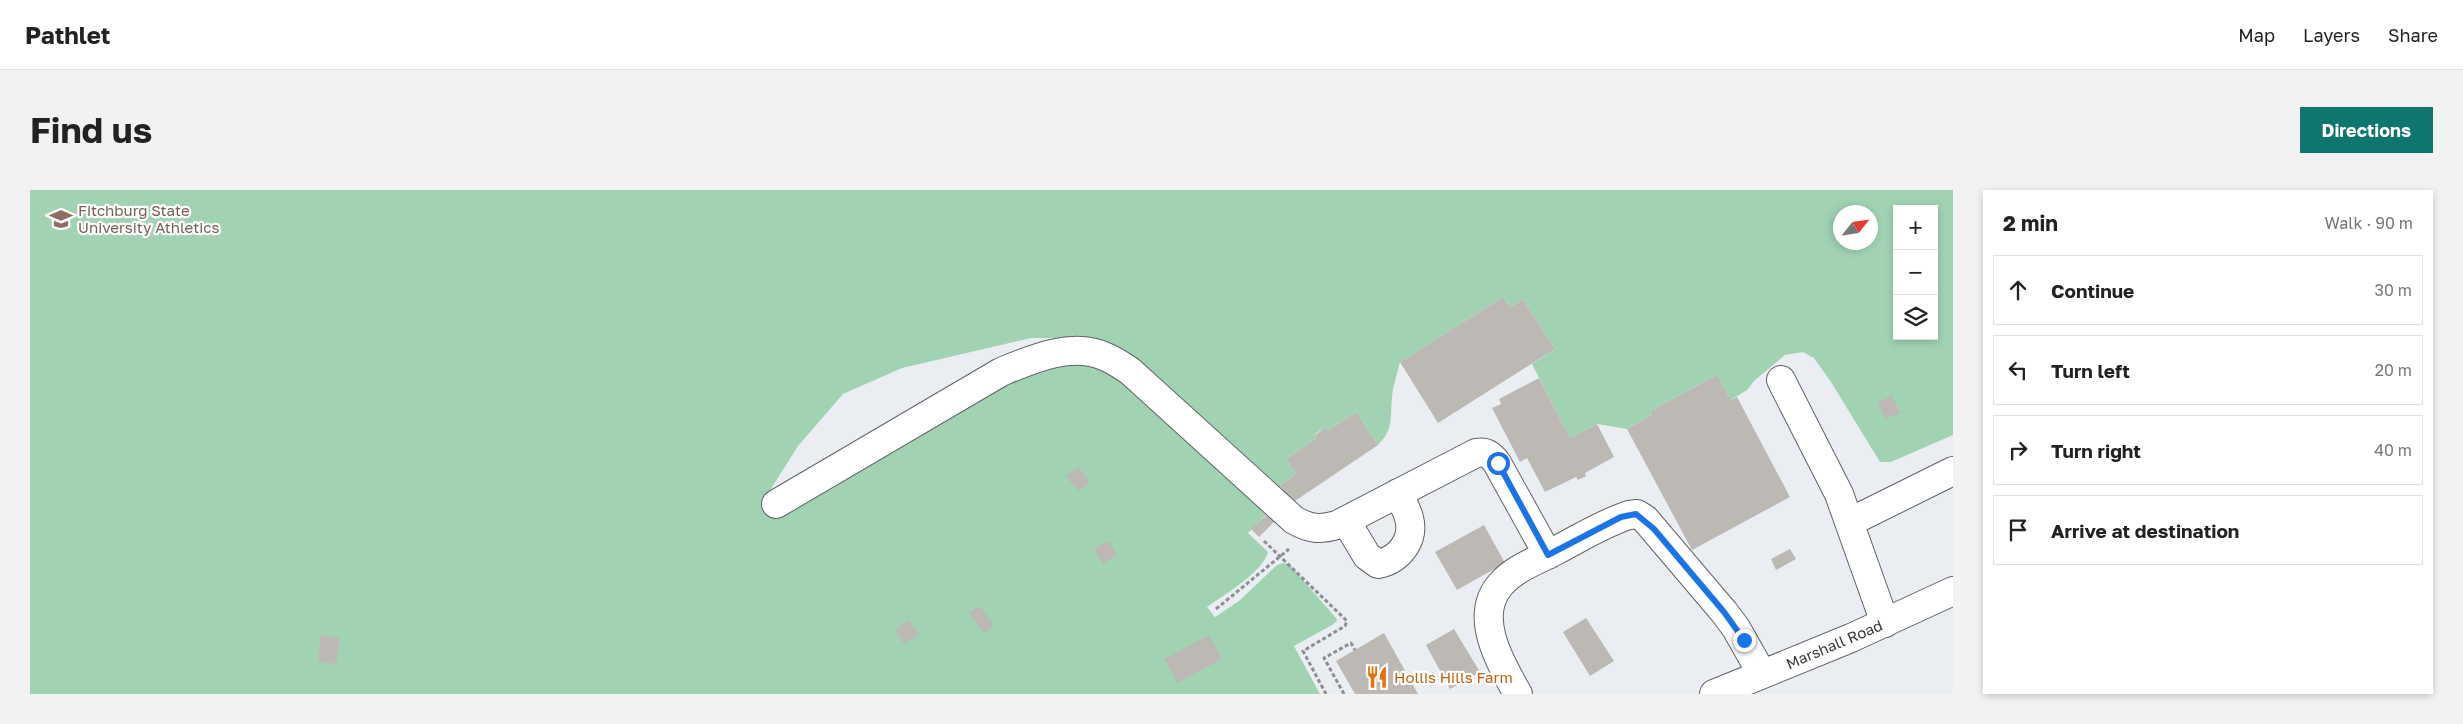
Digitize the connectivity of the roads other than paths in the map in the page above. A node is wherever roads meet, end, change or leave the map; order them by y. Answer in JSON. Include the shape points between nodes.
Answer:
{"nodes":[{"id":1,"x":1781,"y":380,"type":"dead end"},
{"id":2,"x":1953,"y":471,"type":"edge"},
{"id":3,"x":1398,"y":494,"type":"junction"},
{"id":4,"x":776,"y":504,"type":"dead end"},
{"id":5,"x":1346,"y":520,"type":"junction"},
{"id":6,"x":1850,"y":522,"type":"junction"},
{"id":7,"x":1548,"y":555,"type":"junction"},
{"id":8,"x":1953,"y":591,"type":"edge"},
{"id":9,"x":1885,"y":622,"type":"junction"},
{"id":10,"x":1762,"y":674,"type":"junction"},
{"id":11,"x":1518,"y":694,"type":"edge"},
{"id":12,"x":1714,"y":694,"type":"edge"}],
"edges":[{"from":1,"to":6,"type":"street","via":[[1818,450]]},
{"from":2,"to":6,"type":"street"},
{"from":3,"to":5,"type":"street"},
{"from":3,"to":5,"type":"street","via":[[1411,528],[1405,546],[1388,562],[1378,564],[1367,556]]},
{"from":3,"to":7,"type":"street","via":[[1476,453],[1491,455]]},
{"from":4,"to":5,"type":"street","via":[[1001,372],[1062,352],[1084,351],[1106,356],[1130,371],[1294,520],[1320,530]]},
{"from":6,"to":9,"type":"street"},
{"from":7,"to":10,"type":"street","via":[[1621,517],[1636,514],[1654,529],[1724,612]]},
{"from":7,"to":11,"type":"street","via":[[1518,570],[1500,584],[1491,608],[1490,632],[1497,656]]},
{"from":8,"to":9,"type":"street","name":"Marshall Road"},
{"from":9,"to":10,"type":"street","name":"Marshall Road"},
{"from":10,"to":12,"type":"street","name":"Marshall Road"}]}
